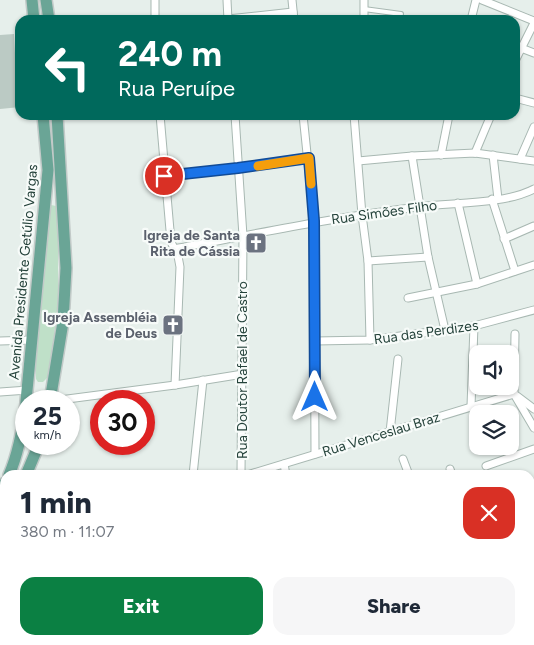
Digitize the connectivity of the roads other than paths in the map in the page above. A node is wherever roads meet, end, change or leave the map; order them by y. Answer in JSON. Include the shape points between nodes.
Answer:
{"nodes":[{"id":1,"x":32,"y":0,"type":"edge"},
{"id":2,"x":46,"y":0,"type":"edge"},
{"id":3,"x":154,"y":0,"type":"edge"},
{"id":4,"x":227,"y":0,"type":"edge"},
{"id":5,"x":292,"y":0,"type":"edge"},
{"id":6,"x":364,"y":0,"type":"edge"},
{"id":7,"x":476,"y":0,"type":"edge"},
{"id":8,"x":482,"y":0,"type":"edge"},
{"id":9,"x":494,"y":2,"type":"edge"},
{"id":10,"x":364,"y":9,"type":"junction"},
{"id":11,"x":293,"y":12,"type":"junction"},
{"id":12,"x":401,"y":14,"type":"dead end"},
{"id":13,"x":34,"y":15,"type":"edge"},
{"id":14,"x":48,"y":15,"type":"edge"},
{"id":15,"x":155,"y":15,"type":"edge"},
{"id":16,"x":228,"y":15,"type":"edge"},
{"id":17,"x":269,"y":15,"type":"edge"},
{"id":18,"x":293,"y":15,"type":"edge"},
{"id":19,"x":364,"y":15,"type":"edge"},
{"id":20,"x":472,"y":15,"type":"edge"},
{"id":21,"x":534,"y":22,"type":"edge"},
{"id":22,"x":522,"y":48,"type":"junction"},
{"id":23,"x":520,"y":52,"type":"edge"},
{"id":24,"x":534,"y":53,"type":"edge"},
{"id":25,"x":520,"y":99,"type":"edge"},
{"id":26,"x":534,"y":103,"type":"edge"},
{"id":27,"x":43,"y":120,"type":"edge"},
{"id":28,"x":57,"y":120,"type":"edge"},
{"id":29,"x":160,"y":120,"type":"edge"},
{"id":30,"x":235,"y":120,"type":"edge"},
{"id":31,"x":304,"y":120,"type":"edge"},
{"id":32,"x":354,"y":120,"type":"edge"},
{"id":33,"x":449,"y":120,"type":"edge"},
{"id":34,"x":489,"y":120,"type":"edge"},
{"id":35,"x":534,"y":127,"type":"edge"},
{"id":36,"x":475,"y":153,"type":"junction"},
{"id":37,"x":441,"y":155,"type":"junction"},
{"id":38,"x":493,"y":155,"type":"junction"},
{"id":39,"x":412,"y":156,"type":"junction"},
{"id":40,"x":309,"y":158,"type":"junction"},
{"id":41,"x":520,"y":159,"type":"junction"},
{"id":42,"x":358,"y":161,"type":"junction"},
{"id":43,"x":534,"y":161,"type":"edge"},
{"id":44,"x":238,"y":168,"type":"junction"},
{"id":45,"x":164,"y":176,"type":"junction"},
{"id":46,"x":531,"y":190,"type":"edge"},
{"id":47,"x":534,"y":198,"type":"edge"},
{"id":48,"x":495,"y":199,"type":"junction"},
{"id":49,"x":458,"y":203,"type":"junction"},
{"id":50,"x":419,"y":206,"type":"junction"},
{"id":51,"x":362,"y":215,"type":"junction"},
{"id":52,"x":314,"y":221,"type":"junction"},
{"id":53,"x":534,"y":226,"type":"edge"},
{"id":54,"x":243,"y":236,"type":"junction"},
{"id":55,"x":504,"y":239,"type":"junction"},
{"id":56,"x":174,"y":249,"type":"junction"},
{"id":57,"x":428,"y":257,"type":"junction"},
{"id":58,"x":368,"y":261,"type":"junction"},
{"id":59,"x":534,"y":265,"type":"edge"},
{"id":60,"x":515,"y":271,"type":"junction"},
{"id":61,"x":477,"y":284,"type":"junction"},
{"id":62,"x":436,"y":293,"type":"junction"},
{"id":63,"x":408,"y":298,"type":"dead end"},
{"id":64,"x":534,"y":310,"type":"edge"},
{"id":65,"x":474,"y":326,"type":"junction"},
{"id":66,"x":445,"y":330,"type":"junction"},
{"id":67,"x":515,"y":334,"type":"dead end"},
{"id":68,"x":32,"y":340,"type":"junction"},
{"id":69,"x":316,"y":340,"type":"junction"},
{"id":70,"x":370,"y":340,"type":"junction"},
{"id":71,"x":0,"y":341,"type":"edge"},
{"id":72,"x":515,"y":345,"type":"edge"},
{"id":73,"x":398,"y":359,"type":"dead end"},
{"id":74,"x":243,"y":374,"type":"junction"},
{"id":75,"x":203,"y":380,"type":"junction"},
{"id":76,"x":176,"y":385,"type":"junction"},
{"id":77,"x":28,"y":390,"type":"edge"},
{"id":78,"x":53,"y":390,"type":"edge"},
{"id":79,"x":0,"y":392,"type":"edge"},
{"id":80,"x":15,"y":395,"type":"edge"},
{"id":81,"x":510,"y":395,"type":"edge"},
{"id":82,"x":515,"y":395,"type":"edge"},
{"id":83,"x":515,"y":395,"type":"edge"},
{"id":84,"x":80,"y":397,"type":"edge"},
{"id":85,"x":471,"y":405,"type":"edge"},
{"id":86,"x":475,"y":405,"type":"edge"},
{"id":87,"x":469,"y":407,"type":"edge"},
{"id":88,"x":534,"y":409,"type":"edge"},
{"id":89,"x":534,"y":428,"type":"edge"},
{"id":90,"x":390,"y":432,"type":"junction"},
{"id":91,"x":534,"y":449,"type":"edge"},
{"id":92,"x":315,"y":454,"type":"junction"},
{"id":93,"x":17,"y":455,"type":"edge"},
{"id":94,"x":34,"y":455,"type":"edge"},
{"id":95,"x":37,"y":455,"type":"edge"},
{"id":96,"x":402,"y":459,"type":"dead end"},
{"id":97,"x":284,"y":464,"type":"junction"},
{"id":98,"x":486,"y":466,"type":"dead end"},
{"id":99,"x":11,"y":470,"type":"edge"},
{"id":100,"x":28,"y":470,"type":"edge"},
{"id":101,"x":34,"y":470,"type":"edge"},
{"id":102,"x":194,"y":470,"type":"edge"},
{"id":103,"x":242,"y":470,"type":"edge"},
{"id":104,"x":264,"y":470,"type":"edge"},
{"id":105,"x":285,"y":470,"type":"edge"},
{"id":106,"x":407,"y":470,"type":"edge"}],
"edges":[{"from":1,"to":13,"type":"main road"},
{"from":2,"to":14,"type":"main road"},
{"from":3,"to":15,"type":"street"},
{"from":4,"to":16,"type":"street"},
{"from":5,"to":11,"type":"street"},
{"from":6,"to":10,"type":"street"},
{"from":7,"to":20,"type":"street"},
{"from":8,"to":9,"type":"street"},
{"from":9,"to":21,"type":"street"},
{"from":10,"to":12,"type":"lane"},
{"from":10,"to":19,"type":"street"},
{"from":11,"to":17,"type":"street"},
{"from":11,"to":18,"type":"street"},
{"from":21,"to":22,"type":"street"},
{"from":22,"to":23,"type":"street"},
{"from":22,"to":24,"type":"street"},
{"from":25,"to":26,"type":"street"},
{"from":27,"to":68,"type":"main road","name":"Avenida Presidente Getúlio Vargas","via":[[48,170]]},
{"from":28,"to":78,"type":"main road","name":"Avenida Presidente Getúlio Vargas","via":[[66,268]]},
{"from":29,"to":45,"type":"street"},
{"from":30,"to":44,"type":"street","name":"Rua Doutor Rafael de Castro"},
{"from":31,"to":40,"type":"street"},
{"from":32,"to":42,"type":"street"},
{"from":33,"to":37,"type":"street"},
{"from":34,"to":36,"type":"street"},
{"from":35,"to":41,"type":"street"},
{"from":36,"to":37,"type":"street"},
{"from":36,"to":38,"type":"street"},
{"from":37,"to":39,"type":"street"},
{"from":38,"to":41,"type":"street"},
{"from":38,"to":48,"type":"street"},
{"from":39,"to":42,"type":"street"},
{"from":39,"to":50,"type":"street"},
{"from":40,"to":44,"type":"street"},
{"from":40,"to":52,"type":"street"},
{"from":41,"to":43,"type":"street"},
{"from":42,"to":51,"type":"street"},
{"from":44,"to":45,"type":"street"},
{"from":44,"to":54,"type":"street","name":"Rua Doutor Rafael de Castro"},
{"from":45,"to":56,"type":"street"},
{"from":46,"to":47,"type":"street"},
{"from":46,"to":48,"type":"street","name":"Rua Simões Filho"},
{"from":48,"to":49,"type":"street","name":"Rua Simões Filho"},
{"from":48,"to":55,"type":"street"},
{"from":49,"to":50,"type":"street","name":"Rua Simões Filho"},
{"from":49,"to":61,"type":"street"},
{"from":50,"to":51,"type":"street","name":"Rua Simões Filho"},
{"from":50,"to":57,"type":"street"},
{"from":51,"to":52,"type":"street","name":"Rua Simões Filho"},
{"from":51,"to":58,"type":"street"},
{"from":52,"to":54,"type":"street","name":"Rua Simões Filho"},
{"from":52,"to":69,"type":"street"},
{"from":53,"to":55,"type":"street"},
{"from":54,"to":56,"type":"street","name":"Rua Simões Filho"},
{"from":54,"to":74,"type":"street","name":"Rua Doutor Rafael de Castro"},
{"from":55,"to":60,"type":"street"},
{"from":56,"to":76,"type":"street","via":[[180,267]]},
{"from":57,"to":58,"type":"street"},
{"from":57,"to":62,"type":"street"},
{"from":58,"to":70,"type":"street"},
{"from":59,"to":60,"type":"street"},
{"from":60,"to":61,"type":"street"},
{"from":61,"to":62,"type":"street"},
{"from":62,"to":63,"type":"street"},
{"from":62,"to":66,"type":"street"},
{"from":64,"to":65,"type":"street","name":"Rua das Perdizes"},
{"from":65,"to":66,"type":"street","name":"Rua das Perdizes"},
{"from":65,"to":85,"type":"street"},
{"from":66,"to":70,"type":"street","name":"Rua das Perdizes"},
{"from":67,"to":72,"type":"street"},
{"from":68,"to":71,"type":"street"},
{"from":68,"to":77,"type":"main road","name":"Avenida Presidente Getúlio Vargas"},
{"from":69,"to":70,"type":"street","name":"Rua das Perdizes"},
{"from":69,"to":92,"type":"street"},
{"from":73,"to":90,"type":"street"},
{"from":74,"to":75,"type":"street"},
{"from":74,"to":103,"type":"street","name":"Rua Doutor Rafael de Castro"},
{"from":75,"to":76,"type":"street"},
{"from":75,"to":102,"type":"street"},
{"from":76,"to":84,"type":"street"},
{"from":79,"to":80,"type":"street"},
{"from":81,"to":86,"type":"street","name":"Rua Venceslau Braz"},
{"from":82,"to":88,"type":"street"},
{"from":83,"to":89,"type":"street"},
{"from":87,"to":90,"type":"street","name":"Rua Venceslau Braz"},
{"from":90,"to":92,"type":"street","name":"Rua Venceslau Braz"},
{"from":91,"to":98,"type":"street"},
{"from":92,"to":97,"type":"street","name":"Rua Venceslau Braz"},
{"from":93,"to":99,"type":"main road","name":"Avenida Presidente Getúlio Vargas"},
{"from":94,"to":100,"type":"main road"},
{"from":95,"to":101,"type":"street"},
{"from":96,"to":106,"type":"street"},
{"from":97,"to":104,"type":"street","name":"Rua Venceslau Braz"},
{"from":97,"to":105,"type":"street"}]}
